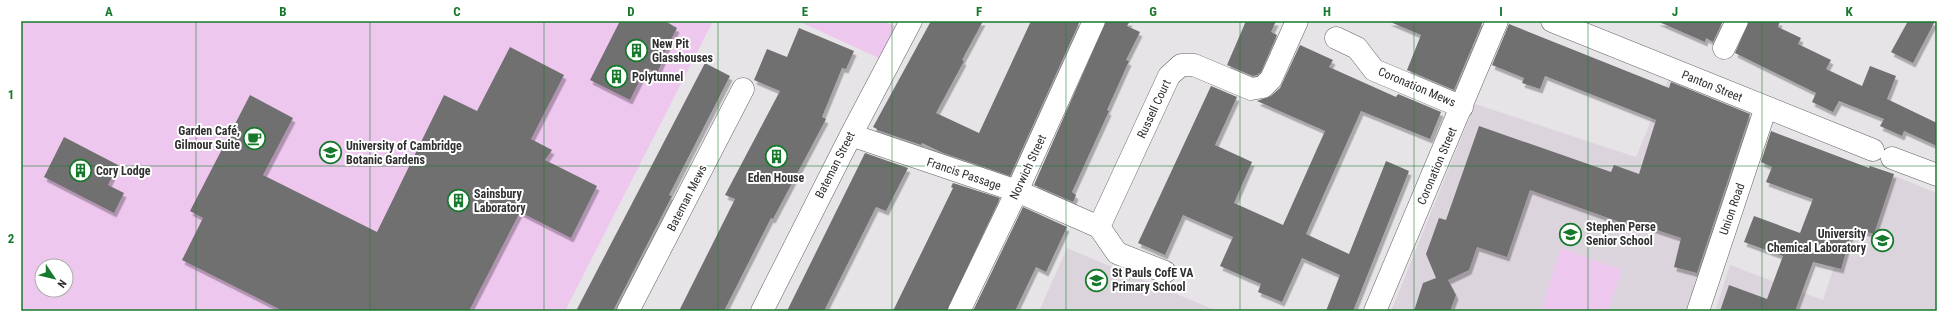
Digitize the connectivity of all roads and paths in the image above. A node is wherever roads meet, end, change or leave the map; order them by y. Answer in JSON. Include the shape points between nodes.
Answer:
{"nodes":[{"id":1,"x":911,"y":21,"type":"edge"},
{"id":2,"x":1094,"y":21,"type":"edge"},
{"id":3,"x":1297,"y":21,"type":"edge"},
{"id":4,"x":1497,"y":21,"type":"edge"},
{"id":5,"x":1552,"y":21,"type":"edge"},
{"id":6,"x":1737,"y":21,"type":"edge"},
{"id":7,"x":1336,"y":38,"type":"dead end"},
{"id":8,"x":1724,"y":48,"type":"dead end"},
{"id":9,"x":744,"y":89,"type":"dead end"},
{"id":10,"x":1462,"y":107,"type":"junction"},
{"id":11,"x":1766,"y":107,"type":"junction"},
{"id":12,"x":850,"y":134,"type":"junction"},
{"id":13,"x":1937,"y":175,"type":"edge"},
{"id":14,"x":1017,"y":191,"type":"junction"},
{"id":15,"x":1098,"y":227,"type":"junction"},
{"id":16,"x":1165,"y":272,"type":"dead end"},
{"id":17,"x":633,"y":309,"type":"edge"},
{"id":18,"x":762,"y":311,"type":"edge"},
{"id":19,"x":959,"y":311,"type":"edge"},
{"id":20,"x":1375,"y":311,"type":"edge"},
{"id":21,"x":1698,"y":311,"type":"edge"}],
"edges":[{"from":1,"to":12,"type":"street","name":"Bateman Street"},
{"from":2,"to":14,"type":"street","name":"Norwich Street"},
{"from":3,"to":15,"type":"street","name":"Russell Court","via":[[1271,78],[1263,87],[1251,89],[1194,65],[1181,65],[1169,76]]},
{"from":4,"to":10,"type":"street","name":"Coronation Street"},
{"from":5,"to":11,"type":"street","name":"Panton Street"},
{"from":6,"to":8,"type":"street"},
{"from":7,"to":10,"type":"street","name":"Coronation Mews","via":[[1357,48],[1374,70]]},
{"from":9,"to":17,"type":"street","name":"Bateman Mews"},
{"from":10,"to":20,"type":"street","name":"Coronation Street"},
{"from":11,"to":13,"type":"street","name":"Panton Street"},
{"from":11,"to":21,"type":"street","name":"Union Road"},
{"from":12,"to":14,"type":"street","name":"Francis Passage"},
{"from":12,"to":18,"type":"street","name":"Bateman Street"},
{"from":14,"to":15,"type":"street","name":"Francis Passage"},
{"from":14,"to":19,"type":"street","name":"Norwich Street"},
{"from":15,"to":16,"type":"street","via":[[1117,253]]}]}
